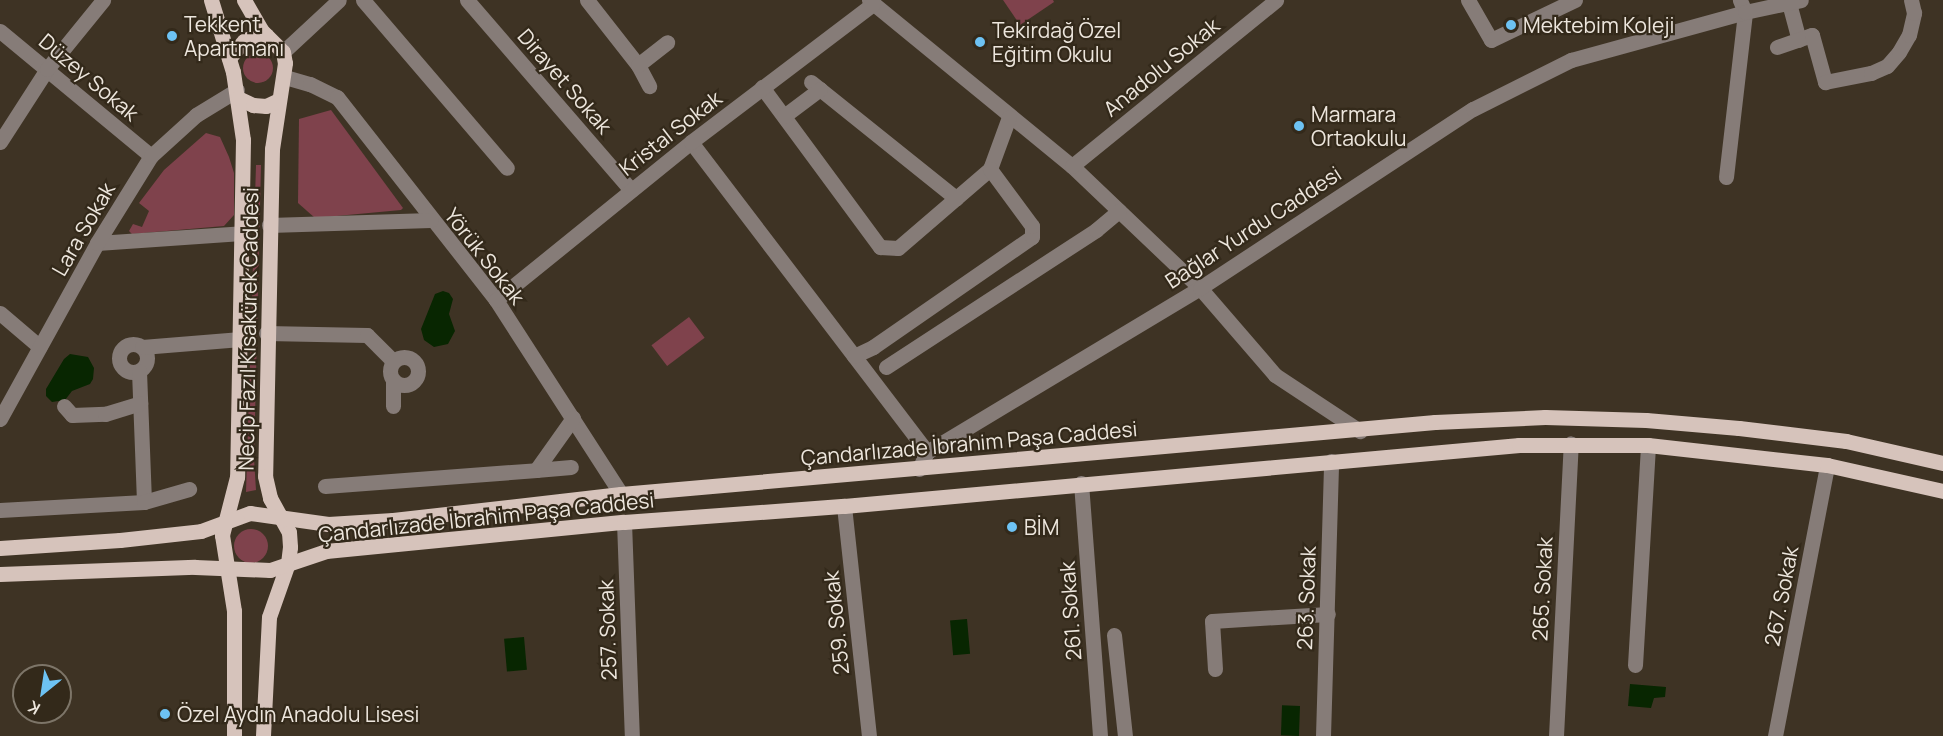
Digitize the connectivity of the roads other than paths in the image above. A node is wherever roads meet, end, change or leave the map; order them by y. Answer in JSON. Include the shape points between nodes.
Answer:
{"nodes":[{"id":1,"x":103,"y":0,"type":"edge"},
{"id":2,"x":211,"y":0,"type":"edge"},
{"id":3,"x":244,"y":0,"type":"edge"},
{"id":4,"x":339,"y":0,"type":"edge"},
{"id":5,"x":363,"y":0,"type":"edge"},
{"id":6,"x":468,"y":0,"type":"edge"},
{"id":7,"x":587,"y":0,"type":"edge"},
{"id":8,"x":1276,"y":0,"type":"edge"},
{"id":9,"x":1468,"y":0,"type":"edge"},
{"id":10,"x":1575,"y":0,"type":"edge"},
{"id":11,"x":1911,"y":0,"type":"edge"},
{"id":12,"x":1795,"y":1,"type":"edge"},
{"id":13,"x":871,"y":2,"type":"edge"},
{"id":14,"x":1742,"y":6,"type":"edge"},
{"id":15,"x":0,"y":31,"type":"edge"},
{"id":16,"x":266,"y":35,"type":"junction"},
{"id":17,"x":1798,"y":40,"type":"junction"},
{"id":18,"x":667,"y":42,"type":"dead end"},
{"id":19,"x":1777,"y":47,"type":"dead end"},
{"id":20,"x":283,"y":52,"type":"junction"},
{"id":21,"x":229,"y":58,"type":"junction"},
{"id":22,"x":638,"y":64,"type":"junction"},
{"id":23,"x":47,"y":69,"type":"junction"},
{"id":24,"x":285,"y":77,"type":"junction"},
{"id":25,"x":649,"y":86,"type":"dead end"},
{"id":26,"x":762,"y":87,"type":"junction"},
{"id":27,"x":237,"y":94,"type":"junction"},
{"id":28,"x":279,"y":100,"type":"junction"},
{"id":29,"x":784,"y":116,"type":"junction"},
{"id":30,"x":1009,"y":117,"type":"junction"},
{"id":31,"x":0,"y":142,"type":"edge"},
{"id":32,"x":691,"y":142,"type":"junction"},
{"id":33,"x":151,"y":156,"type":"junction"},
{"id":34,"x":1072,"y":166,"type":"junction"},
{"id":35,"x":507,"y":168,"type":"dead end"},
{"id":36,"x":990,"y":169,"type":"junction"},
{"id":37,"x":1726,"y":177,"type":"dead end"},
{"id":38,"x":631,"y":190,"type":"junction"},
{"id":39,"x":956,"y":198,"type":"junction"},
{"id":40,"x":1119,"y":212,"type":"junction"},
{"id":41,"x":431,"y":220,"type":"junction"},
{"id":42,"x":269,"y":225,"type":"junction"},
{"id":43,"x":242,"y":233,"type":"junction"},
{"id":44,"x":97,"y":243,"type":"junction"},
{"id":45,"x":1200,"y":288,"type":"junction"},
{"id":46,"x":496,"y":300,"type":"junction"},
{"id":47,"x":0,"y":313,"type":"edge"},
{"id":48,"x":266,"y":333,"type":"junction"},
{"id":49,"x":241,"y":339,"type":"junction"},
{"id":50,"x":40,"y":347,"type":"junction"},
{"id":51,"x":142,"y":347,"type":"junction"},
{"id":52,"x":854,"y":356,"type":"junction"},
{"id":53,"x":393,"y":361,"type":"junction"},
{"id":54,"x":886,"y":367,"type":"dead end"},
{"id":55,"x":139,"y":371,"type":"junction"},
{"id":56,"x":393,"y":380,"type":"junction"},
{"id":57,"x":140,"y":403,"type":"junction"},
{"id":58,"x":64,"y":406,"type":"dead end"},
{"id":59,"x":393,"y":406,"type":"dead end"},
{"id":60,"x":573,"y":418,"type":"junction"},
{"id":61,"x":0,"y":419,"type":"edge"},
{"id":62,"x":1360,"y":430,"type":"junction"},
{"id":63,"x":1571,"y":443,"type":"junction"},
{"id":64,"x":1648,"y":445,"type":"junction"},
{"id":65,"x":927,"y":452,"type":"junction"},
{"id":66,"x":1331,"y":461,"type":"junction"},
{"id":67,"x":1943,"y":463,"type":"edge"},
{"id":68,"x":1827,"y":465,"type":"junction"},
{"id":69,"x":571,"y":467,"type":"dead end"},
{"id":70,"x":919,"y":469,"type":"junction"},
{"id":71,"x":536,"y":470,"type":"junction"},
{"id":72,"x":1081,"y":483,"type":"junction"},
{"id":73,"x":325,"y":486,"type":"dead end"},
{"id":74,"x":189,"y":489,"type":"dead end"},
{"id":75,"x":1943,"y":491,"type":"edge"},
{"id":76,"x":621,"y":494,"type":"junction"},
{"id":77,"x":144,"y":502,"type":"junction"},
{"id":78,"x":844,"y":506,"type":"junction"},
{"id":79,"x":0,"y":510,"type":"edge"},
{"id":80,"x":282,"y":516,"type":"junction"},
{"id":81,"x":226,"y":522,"type":"junction"},
{"id":82,"x":624,"y":522,"type":"junction"},
{"id":83,"x":0,"y":548,"type":"edge"},
{"id":84,"x":288,"y":563,"type":"junction"},
{"id":85,"x":225,"y":567,"type":"junction"},
{"id":86,"x":0,"y":574,"type":"edge"},
{"id":87,"x":1328,"y":614,"type":"junction"},
{"id":88,"x":1114,"y":635,"type":"dead end"},
{"id":89,"x":1635,"y":665,"type":"dead end"},
{"id":90,"x":1215,"y":669,"type":"dead end"},
{"id":91,"x":1119,"y":682,"type":"junction"},
{"id":92,"x":1096,"y":685,"type":"junction"},
{"id":93,"x":234,"y":736,"type":"edge"},
{"id":94,"x":263,"y":736,"type":"edge"},
{"id":95,"x":633,"y":736,"type":"edge"},
{"id":96,"x":869,"y":736,"type":"edge"},
{"id":97,"x":1100,"y":736,"type":"edge"},
{"id":98,"x":1125,"y":736,"type":"edge"},
{"id":99,"x":1323,"y":736,"type":"edge"},
{"id":100,"x":1556,"y":736,"type":"edge"},
{"id":101,"x":1775,"y":736,"type":"edge"}],
"edges":[{"from":1,"to":23,"type":"street"},
{"from":2,"to":21,"type":"main road","name":"Necip Fazıl Kısakürek Caddesi"},
{"from":3,"to":16,"type":"main road"},
{"from":4,"to":20,"type":"street"},
{"from":5,"to":35,"type":"street"},
{"from":6,"to":38,"type":"street","name":"Dirayet Sokak"},
{"from":7,"to":22,"type":"street"},
{"from":8,"to":34,"type":"street","name":"Anadolu Sokak"},
{"from":9,"to":10,"type":"street","via":[[1491,40]]},
{"from":11,"to":17,"type":"street","via":[[1914,12],[1909,35],[1887,66],[1870,74],[1825,82],[1812,35]]},
{"from":12,"to":14,"type":"street","name":"Bağlar Yurdu Caddesi"},
{"from":12,"to":17,"type":"street"},
{"from":13,"to":26,"type":"street","name":"Kristal Sokak"},
{"from":13,"to":30,"type":"street"},
{"from":14,"to":37,"type":"street"},
{"from":14,"to":45,"type":"street","name":"Bağlar Yurdu Caddesi","via":[[1571,60],[1532,78],[1473,109]]},
{"from":15,"to":23,"type":"street","name":"Düzey Sokak"},
{"from":16,"to":20,"type":"main road"},
{"from":16,"to":21,"type":"main road","via":[[244,41]]},
{"from":17,"to":19,"type":"street"},
{"from":18,"to":22,"type":"street"},
{"from":20,"to":24,"type":"main road","name":"Necip Fazıl Kısakürek Caddesi"},
{"from":21,"to":27,"type":"main road","name":"Necip Fazıl Kısakürek Caddesi"},
{"from":22,"to":25,"type":"street"},
{"from":23,"to":31,"type":"street"},
{"from":23,"to":33,"type":"street","name":"Düzey Sokak"},
{"from":24,"to":28,"type":"main road","name":"Necip Fazıl Kısakürek Caddesi"},
{"from":24,"to":41,"type":"street","name":"Yörük Sokak","via":[[337,97]]},
{"from":26,"to":29,"type":"street"},
{"from":26,"to":32,"type":"street","name":"Kristal Sokak"},
{"from":27,"to":28,"type":"main road","via":[[253,105],[266,106]]},
{"from":27,"to":33,"type":"street","name":"Lara Sokak","via":[[196,115]]},
{"from":27,"to":43,"type":"main road","name":"Necip Fazıl Kısakürek Caddesi","via":[[243,140]]},
{"from":28,"to":42,"type":"main road","name":"Necip Fazıl Kısakürek Caddesi","via":[[272,148]]},
{"from":29,"to":39,"type":"street","via":[[815,85]]},
{"from":29,"to":39,"type":"street","via":[[880,247],[898,248]]},
{"from":30,"to":34,"type":"street"},
{"from":30,"to":36,"type":"street"},
{"from":32,"to":38,"type":"street","name":"Kristal Sokak"},
{"from":32,"to":52,"type":"street"},
{"from":33,"to":44,"type":"street","name":"Lara Sokak"},
{"from":34,"to":40,"type":"street"},
{"from":36,"to":39,"type":"street"},
{"from":36,"to":52,"type":"street","via":[[1032,226],[1032,237],[873,347]]},
{"from":38,"to":46,"type":"street","name":"Kristal Sokak"},
{"from":40,"to":45,"type":"street"},
{"from":40,"to":54,"type":"street"},
{"from":41,"to":42,"type":"street"},
{"from":41,"to":46,"type":"street","name":"Yörük Sokak"},
{"from":42,"to":48,"type":"main road","name":"Necip Fazıl Kısakürek Caddesi"},
{"from":43,"to":44,"type":"street"},
{"from":43,"to":49,"type":"main road","name":"Necip Fazıl Kısakürek Caddesi"},
{"from":44,"to":50,"type":"street","name":"Lara Sokak"},
{"from":45,"to":62,"type":"street","via":[[1275,375]]},
{"from":45,"to":65,"type":"street","name":"Bağlar Yurdu Caddesi"},
{"from":46,"to":60,"type":"street","name":"Yörük Sokak"},
{"from":47,"to":50,"type":"street"},
{"from":48,"to":53,"type":"street","via":[[367,335]]},
{"from":48,"to":80,"type":"main road","name":"Necip Fazıl Kısakürek Caddesi","via":[[265,476],[270,498]]},
{"from":49,"to":51,"type":"street"},
{"from":49,"to":81,"type":"main road","name":"Necip Fazıl Kısakürek Caddesi","via":[[237,477]]},
{"from":50,"to":61,"type":"street","name":"Lara Sokak"},
{"from":51,"to":55,"type":"street","via":[[147,362]]},
{"from":51,"to":55,"type":"street","via":[[126,345],[119,356],[123,368]]},
{"from":52,"to":65,"type":"street"},
{"from":53,"to":56,"type":"street"},
{"from":53,"to":56,"type":"street","via":[[409,358],[418,371],[409,384],[400,385]]},
{"from":55,"to":57,"type":"street"},
{"from":56,"to":59,"type":"street"},
{"from":57,"to":58,"type":"street","via":[[105,414],[72,415]]},
{"from":57,"to":77,"type":"street"},
{"from":60,"to":71,"type":"street"},
{"from":60,"to":76,"type":"street","name":"Yörük Sokak"},
{"from":62,"to":67,"type":"main road","name":"Çandarlızade İbrahim Paşa Caddesi","via":[[1545,417],[1646,420],[1846,441]]},
{"from":62,"to":70,"type":"main road","name":"Çandarlızade İbrahim Paşa Caddesi"},
{"from":63,"to":64,"type":"main road","name":"Çandarlızade İbrahim Paşa Caddesi"},
{"from":63,"to":66,"type":"main road","name":"Çandarlızade İbrahim Paşa Caddesi"},
{"from":63,"to":100,"type":"street","name":"265. Sokak"},
{"from":64,"to":68,"type":"main road","name":"Çandarlızade İbrahim Paşa Caddesi"},
{"from":64,"to":89,"type":"street"},
{"from":65,"to":70,"type":"street"},
{"from":66,"to":72,"type":"main road","name":"Çandarlızade İbrahim Paşa Caddesi"},
{"from":66,"to":87,"type":"street","name":"263. Sokak"},
{"from":68,"to":75,"type":"main road","name":"Çandarlızade İbrahim Paşa Caddesi"},
{"from":68,"to":101,"type":"street","name":"267. Sokak"},
{"from":69,"to":71,"type":"street"},
{"from":70,"to":76,"type":"main road","name":"Çandarlızade İbrahim Paşa Caddesi"},
{"from":71,"to":73,"type":"street"},
{"from":72,"to":78,"type":"main road","name":"Çandarlızade İbrahim Paşa Caddesi"},
{"from":72,"to":92,"type":"street","name":"261. Sokak"},
{"from":74,"to":77,"type":"street"},
{"from":76,"to":80,"type":"main road","name":"Çandarlızade İbrahim Paşa Caddesi","via":[[328,524]]},
{"from":77,"to":79,"type":"street"},
{"from":78,"to":82,"type":"main road","name":"Çandarlızade İbrahim Paşa Caddesi"},
{"from":78,"to":96,"type":"street","name":"259. Sokak"},
{"from":80,"to":81,"type":"main road","name":"Çandarlızade İbrahim Paşa Caddesi","via":[[250,513]]},
{"from":80,"to":84,"type":"main road","name":"Necip Fazıl Kısakürek Caddesi","via":[[289,532]]},
{"from":81,"to":83,"type":"main road","name":"Çandarlızade İbrahim Paşa Caddesi","via":[[201,531]]},
{"from":81,"to":85,"type":"main road","name":"Necip Fazıl Kısakürek Caddesi","via":[[222,535]]},
{"from":82,"to":84,"type":"main road","name":"Çandarlızade İbrahim Paşa Caddesi","via":[[326,551]]},
{"from":82,"to":95,"type":"street","name":"257. Sokak"},
{"from":84,"to":85,"type":"main road","name":"Çandarlızade İbrahim Paşa Caddesi","via":[[270,570]]},
{"from":84,"to":94,"type":"main road","name":"Necip Fazıl Kısakürek Caddesi","via":[[269,616]]},
{"from":85,"to":86,"type":"main road","name":"Çandarlızade İbrahim Paşa Caddesi"},
{"from":85,"to":93,"type":"main road","name":"Necip Fazıl Kısakürek Caddesi","via":[[234,611]]},
{"from":87,"to":90,"type":"street","via":[[1212,621]]},
{"from":87,"to":99,"type":"street","name":"263. Sokak"},
{"from":88,"to":91,"type":"street"},
{"from":91,"to":92,"type":"street"},
{"from":91,"to":98,"type":"street"},
{"from":92,"to":97,"type":"street","name":"261. Sokak"}]}
